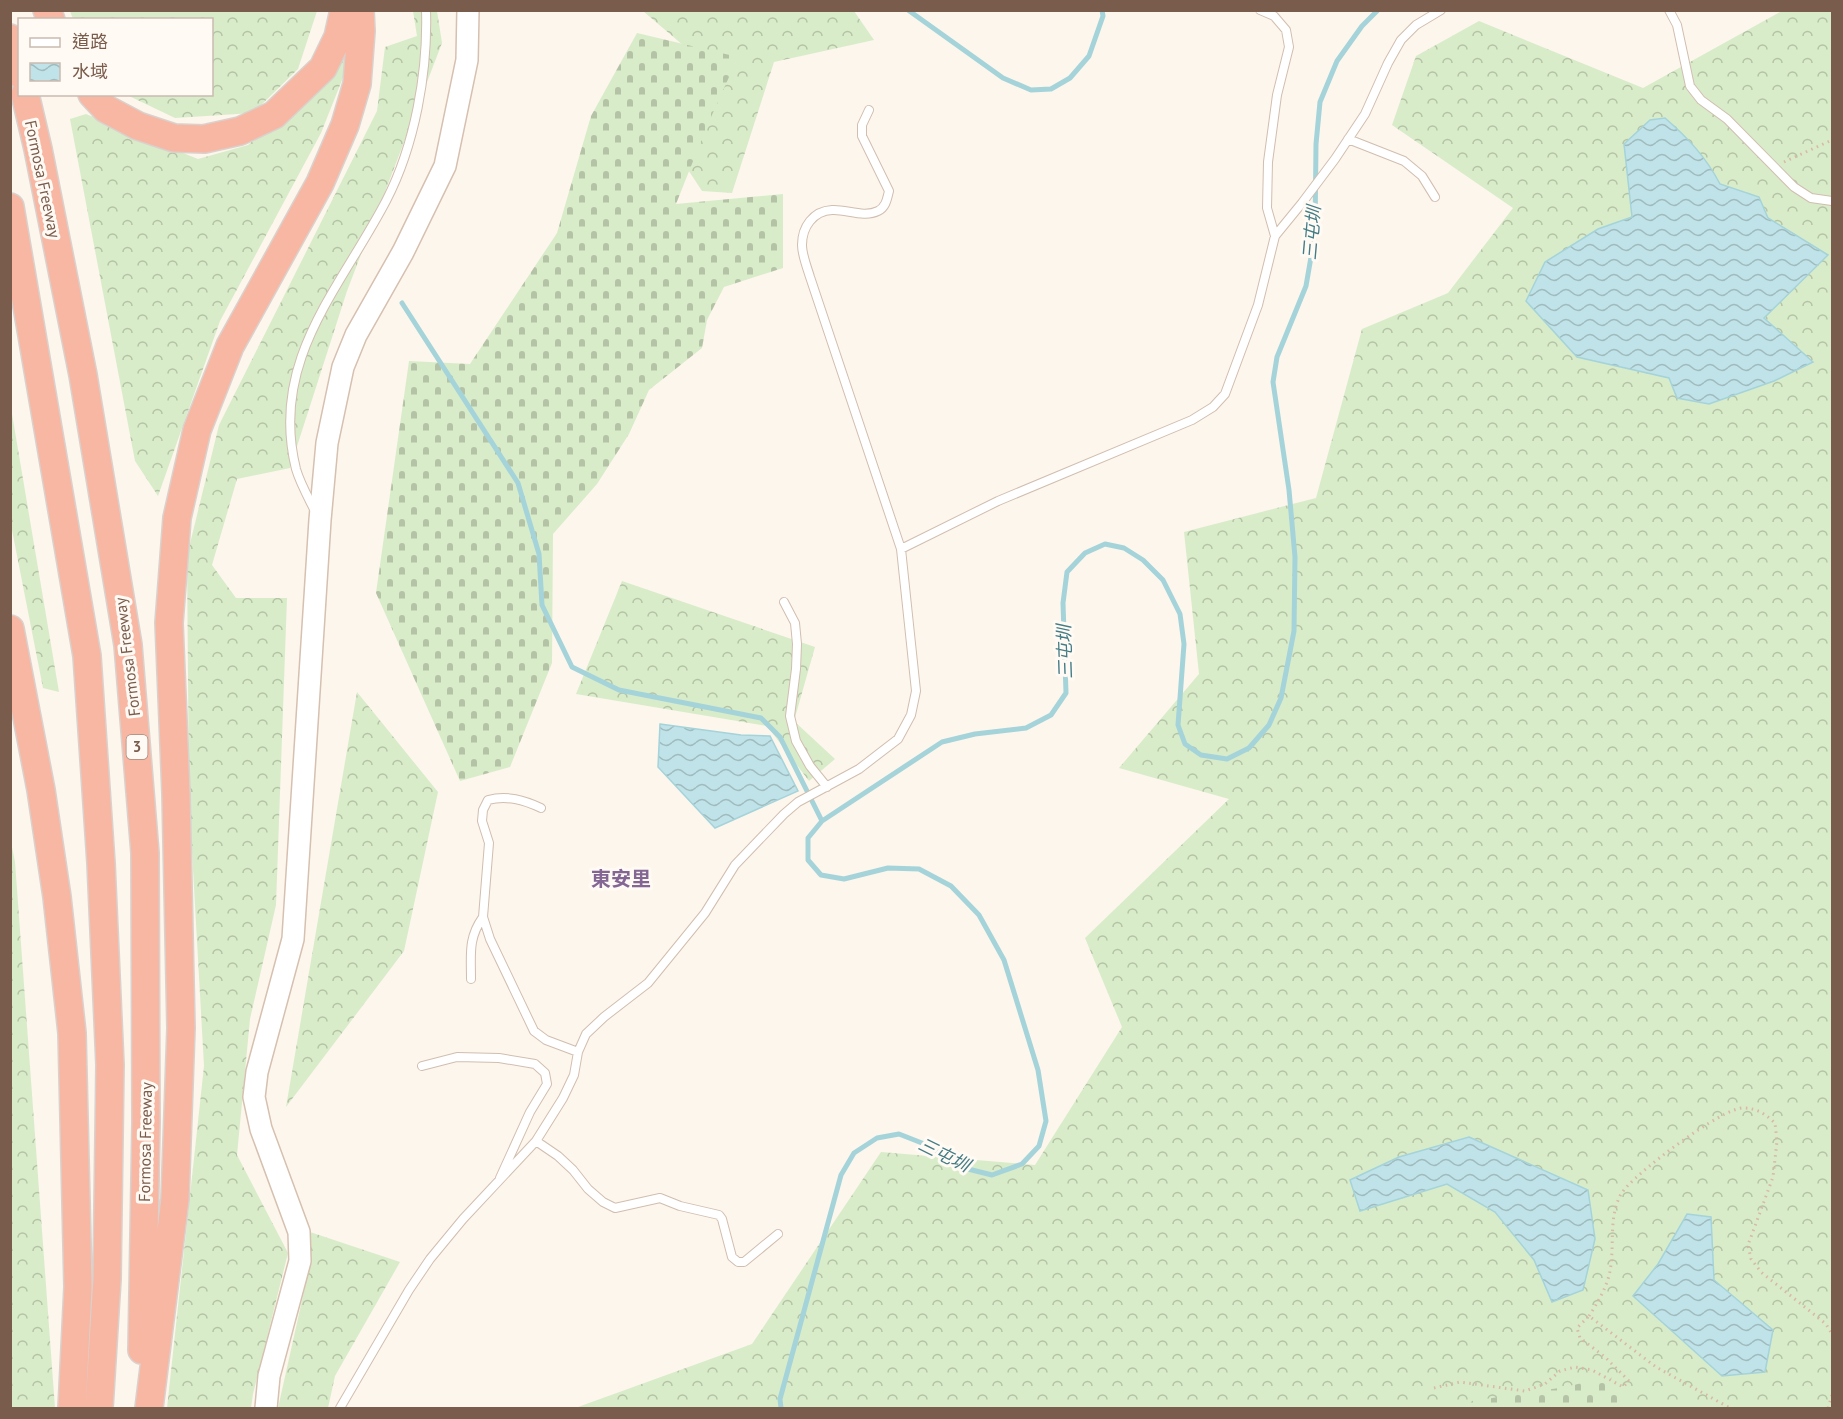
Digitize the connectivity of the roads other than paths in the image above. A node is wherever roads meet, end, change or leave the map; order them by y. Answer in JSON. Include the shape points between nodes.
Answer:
{"nodes":[{"id":1,"x":344,"y":10,"type":"edge"},
{"id":2,"x":360,"y":10,"type":"edge"},
{"id":3,"x":426,"y":10,"type":"edge"},
{"id":4,"x":468,"y":10,"type":"edge"},
{"id":5,"x":1260,"y":10,"type":"edge"},
{"id":6,"x":1441,"y":10,"type":"edge"},
{"id":7,"x":1669,"y":10,"type":"edge"},
{"id":8,"x":10,"y":38,"type":"edge"},
{"id":9,"x":18,"y":67,"type":"edge"},
{"id":10,"x":25,"y":96,"type":"edge"},
{"id":11,"x":94,"y":96,"type":"edge"},
{"id":12,"x":869,"y":110,"type":"dead end"},
{"id":13,"x":1348,"y":139,"type":"junction"},
{"id":14,"x":1435,"y":197,"type":"dead end"},
{"id":15,"x":1833,"y":201,"type":"edge"},
{"id":16,"x":10,"y":207,"type":"edge"},
{"id":17,"x":1275,"y":236,"type":"junction"},
{"id":18,"x":320,"y":520,"type":"junction"},
{"id":19,"x":901,"y":549,"type":"junction"},
{"id":20,"x":784,"y":602,"type":"dead end"},
{"id":21,"x":10,"y":629,"type":"edge"},
{"id":22,"x":827,"y":787,"type":"junction"},
{"id":23,"x":541,"y":808,"type":"dead end"},
{"id":24,"x":483,"y":917,"type":"junction"},
{"id":25,"x":471,"y":979,"type":"dead end"},
{"id":26,"x":578,"y":1052,"type":"junction"},
{"id":27,"x":422,"y":1066,"type":"dead end"},
{"id":28,"x":536,"y":1141,"type":"junction"},
{"id":29,"x":497,"y":1185,"type":"junction"},
{"id":30,"x":778,"y":1234,"type":"dead end"},
{"id":31,"x":72,"y":1408,"type":"edge"},
{"id":32,"x":99,"y":1408,"type":"edge"},
{"id":33,"x":140,"y":1408,"type":"edge"},
{"id":34,"x":149,"y":1408,"type":"edge"},
{"id":35,"x":266,"y":1408,"type":"edge"},
{"id":36,"x":340,"y":1408,"type":"edge"}],
"edges":[{"from":1,"to":11,"type":"highway","via":[[338,38],[323,68],[274,115],[240,131],[204,139],[174,138],[105,109]]},
{"from":2,"to":34,"type":"highway","via":[[357,84],[345,125],[320,183],[230,346],[196,429],[177,518],[169,622],[180,1040],[175,1199]]},
{"from":3,"to":18,"type":"lane","via":[[427,44],[412,138],[387,199],[312,327],[293,382],[290,436],[297,471]]},
{"from":4,"to":18,"type":"street","via":[[467,60],[445,166],[356,335],[343,368],[327,443]]},
{"from":5,"to":17,"type":"lane","via":[[1274,16],[1286,30],[1289,47],[1277,95],[1268,162],[1267,208]]},
{"from":6,"to":13,"type":"lane","via":[[1401,40],[1365,114]]},
{"from":7,"to":15,"type":"lane","via":[[1677,25],[1690,86],[1701,100],[1727,119],[1794,187],[1811,198]]},
{"from":8,"to":9,"type":"highway"},
{"from":10,"to":33,"type":"highway","name":"Formosa Freeway","number":"3","via":[[83,375],[129,657],[145,853],[146,1122]]},
{"from":12,"to":19,"type":"lane","via":[[861,136],[889,191],[886,204],[878,212],[816,213],[806,227],[802,246]]},
{"from":13,"to":14,"type":"lane","via":[[1404,161],[1422,176]]},
{"from":13,"to":17,"type":"lane"},
{"from":16,"to":32,"type":"highway","via":[[87,656],[110,1065],[107,1280]]},
{"from":17,"to":19,"type":"lane","via":[[1258,305],[1225,394],[1213,407],[1192,420],[998,501]]},
{"from":18,"to":35,"type":"street","via":[[293,939],[254,1096],[261,1129],[298,1232],[300,1261],[269,1376]]},
{"from":19,"to":22,"type":"lane","via":[[916,691],[911,716],[898,739],[859,769]]},
{"from":20,"to":22,"type":"lane","via":[[795,623],[797,644],[790,716],[796,741]]},
{"from":21,"to":31,"type":"highway","via":[[44,811],[72,1033],[78,1287]]},
{"from":22,"to":26,"type":"lane","via":[[798,802],[735,865],[678,949],[648,983],[586,1034]]},
{"from":23,"to":24,"type":"lane","via":[[499,797],[488,800],[483,810],[489,862]]},
{"from":24,"to":25,"type":"lane","via":[[470,944]]},
{"from":24,"to":26,"type":"lane","via":[[534,1030],[546,1041]]},
{"from":26,"to":28,"type":"lane","via":[[574,1075]]},
{"from":27,"to":29,"type":"lane","via":[[457,1057],[499,1058],[535,1064],[545,1072],[547,1084]]},
{"from":28,"to":29,"type":"lane"},
{"from":28,"to":30,"type":"lane","via":[[558,1156],[603,1202],[615,1208],[660,1198],[719,1215],[732,1257],[738,1262],[744,1262]]},
{"from":29,"to":36,"type":"lane","via":[[430,1259]]}]}
